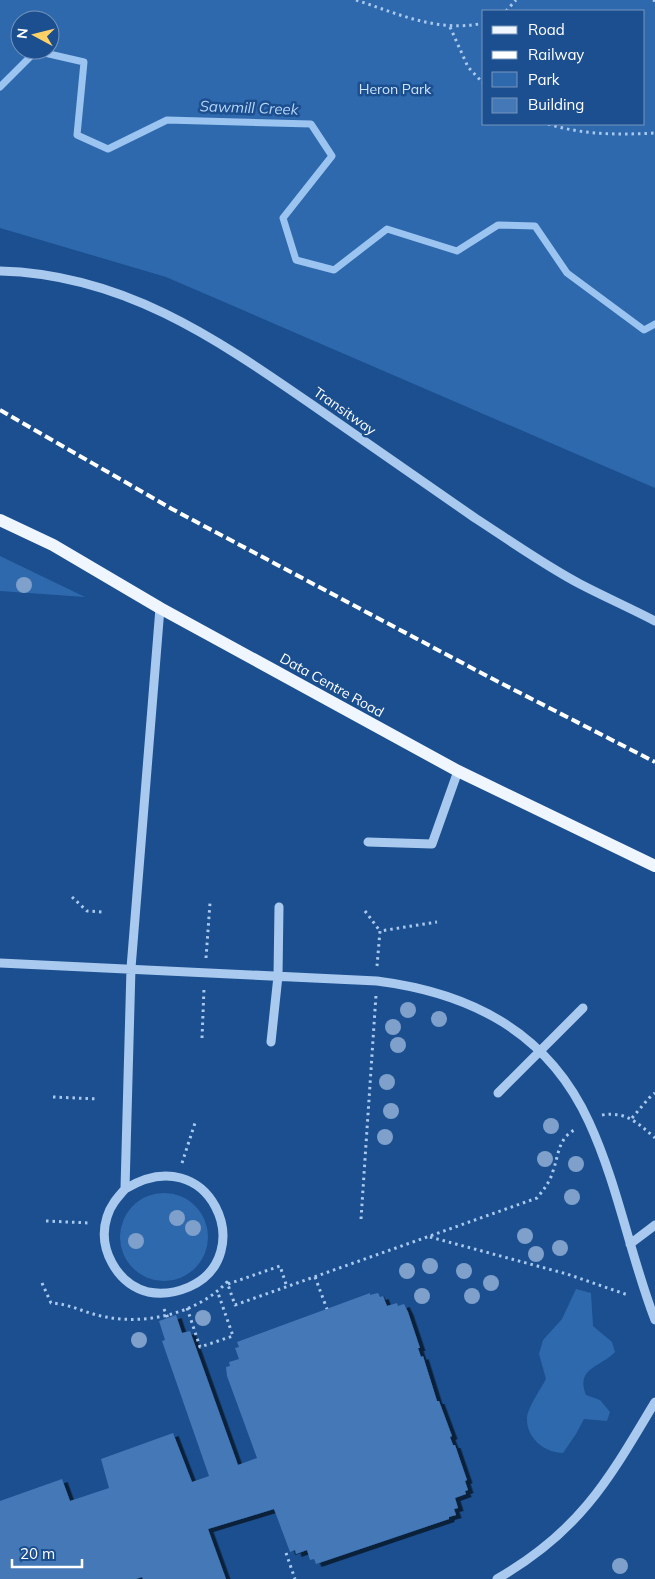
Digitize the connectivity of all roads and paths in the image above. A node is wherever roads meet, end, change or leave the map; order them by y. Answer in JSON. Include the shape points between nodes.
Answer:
{"nodes":[{"id":1,"x":356,"y":0,"type":"edge"},
{"id":2,"x":516,"y":0,"type":"edge"},
{"id":3,"x":507,"y":10,"type":"edge"},
{"id":4,"x":482,"y":24,"type":"edge"},
{"id":5,"x":450,"y":26,"type":"junction"},
{"id":6,"x":482,"y":82,"type":"edge"},
{"id":7,"x":551,"y":125,"type":"edge"},
{"id":8,"x":655,"y":134,"type":"edge"},
{"id":9,"x":0,"y":271,"type":"edge"},
{"id":10,"x":0,"y":520,"type":"edge"},
{"id":11,"x":160,"y":608,"type":"junction"},
{"id":12,"x":655,"y":621,"type":"edge"},
{"id":13,"x":458,"y":770,"type":"junction"},
{"id":14,"x":368,"y":842,"type":"dead end"},
{"id":15,"x":655,"y":866,"type":"edge"},
{"id":16,"x":72,"y":897,"type":"dead end"},
{"id":17,"x":279,"y":907,"type":"dead end"},
{"id":18,"x":365,"y":911,"type":"dead end"},
{"id":19,"x":103,"y":912,"type":"dead end"},
{"id":20,"x":437,"y":922,"type":"dead end"},
{"id":21,"x":380,"y":931,"type":"junction"},
{"id":22,"x":0,"y":963,"type":"edge"},
{"id":23,"x":131,"y":968,"type":"junction"},
{"id":24,"x":278,"y":976,"type":"junction"},
{"id":25,"x":376,"y":981,"type":"junction"},
{"id":26,"x":584,"y":1008,"type":"dead end"},
{"id":27,"x":271,"y":1042,"type":"dead end"},
{"id":28,"x":539,"y":1050,"type":"junction"},
{"id":29,"x":498,"y":1093,"type":"dead end"},
{"id":30,"x":655,"y":1093,"type":"edge"},
{"id":31,"x":53,"y":1097,"type":"dead end"},
{"id":32,"x":98,"y":1099,"type":"dead end"},
{"id":33,"x":632,"y":1118,"type":"junction"},
{"id":34,"x":589,"y":1122,"type":"junction"},
{"id":35,"x":195,"y":1123,"type":"dead end"},
{"id":36,"x":655,"y":1138,"type":"edge"},
{"id":37,"x":178,"y":1176,"type":"junction"},
{"id":38,"x":125,"y":1189,"type":"junction"},
{"id":39,"x":361,"y":1219,"type":"dead end"},
{"id":40,"x":46,"y":1221,"type":"dead end"},
{"id":41,"x":90,"y":1222,"type":"dead end"},
{"id":42,"x":655,"y":1225,"type":"edge"},
{"id":43,"x":430,"y":1237,"type":"junction"},
{"id":44,"x":630,"y":1244,"type":"junction"},
{"id":45,"x":315,"y":1277,"type":"junction"},
{"id":46,"x":42,"y":1284,"type":"dead end"},
{"id":47,"x":228,"y":1284,"type":"junction"},
{"id":48,"x":287,"y":1287,"type":"junction"},
{"id":49,"x":218,"y":1292,"type":"junction"},
{"id":50,"x":648,"y":1302,"type":"junction"},
{"id":51,"x":187,"y":1308,"type":"junction"},
{"id":52,"x":327,"y":1309,"type":"dead end"},
{"id":53,"x":655,"y":1320,"type":"edge"},
{"id":54,"x":655,"y":1402,"type":"edge"},
{"id":55,"x":286,"y":1553,"type":"dead end"},
{"id":56,"x":295,"y":1579,"type":"edge"},
{"id":57,"x":497,"y":1579,"type":"edge"}],
"edges":[{"from":1,"to":5,"type":"path","via":[[437,26]]},
{"from":2,"to":3,"type":"path"},
{"from":4,"to":5,"type":"path","via":[[464,28]]},
{"from":5,"to":6,"type":"path","via":[[468,68]]},
{"from":7,"to":8,"type":"path","via":[[606,135]]},
{"from":9,"to":12,"type":"lane","name":"Transitway","via":[[92,284],[128,296],[185,323],[246,358],[477,519],[579,583]]},
{"from":10,"to":11,"type":"main road","name":"Data Centre Road","via":[[54,546]]},
{"from":11,"to":13,"type":"main road","name":"Data Centre Road"},
{"from":11,"to":23,"type":"lane"},
{"from":13,"to":14,"type":"lane","via":[[432,844]]},
{"from":13,"to":15,"type":"main road","name":"Data Centre Road"},
{"from":16,"to":19,"type":"path","via":[[87,911]]},
{"from":17,"to":24,"type":"lane"},
{"from":18,"to":21,"type":"path"},
{"from":20,"to":21,"type":"path"},
{"from":21,"to":25,"type":"path"},
{"from":22,"to":23,"type":"lane"},
{"from":23,"to":24,"type":"lane"},
{"from":23,"to":38,"type":"lane"},
{"from":24,"to":25,"type":"lane"},
{"from":24,"to":27,"type":"lane"},
{"from":25,"to":28,"type":"lane","via":[[424,989],[472,1004],[516,1030]]},
{"from":25,"to":39,"type":"path"},
{"from":26,"to":28,"type":"lane"},
{"from":28,"to":29,"type":"lane"},
{"from":28,"to":34,"type":"lane","via":[[557,1069]]},
{"from":30,"to":33,"type":"path"},
{"from":31,"to":32,"type":"path"},
{"from":33,"to":34,"type":"path","via":[[612,1113]]},
{"from":33,"to":36,"type":"path"},
{"from":34,"to":43,"type":"path","via":[[567,1134],[557,1150],[547,1187],[537,1198]]},
{"from":34,"to":44,"type":"lane"},
{"from":35,"to":37,"type":"path"},
{"from":37,"to":38,"type":"lane","via":[[159,1175],[141,1179]]},
{"from":37,"to":38,"type":"lane","via":[[196,1184],[210,1197],[220,1214],[223,1234],[220,1253],[211,1271],[197,1284],[179,1292],[159,1294],[142,1290],[127,1281],[107,1253],[104,1236],[106,1218]]},
{"from":40,"to":41,"type":"path"},
{"from":42,"to":44,"type":"lane"},
{"from":43,"to":45,"type":"path"},
{"from":43,"to":50,"type":"path","via":[[567,1274]]},
{"from":44,"to":50,"type":"lane"},
{"from":45,"to":48,"type":"path"},
{"from":45,"to":52,"type":"path"},
{"from":46,"to":51,"type":"path","via":[[51,1303],[105,1317],[135,1321],[167,1317]]},
{"from":47,"to":48,"type":"path","via":[[235,1305]]},
{"from":47,"to":48,"type":"path","via":[[280,1266]]},
{"from":47,"to":49,"type":"path"},
{"from":49,"to":51,"type":"path"},
{"from":49,"to":51,"type":"path","via":[[233,1336],[200,1347]]},
{"from":50,"to":53,"type":"lane"},
{"from":54,"to":57,"type":"lane","via":[[588,1506],[546,1547]]},
{"from":55,"to":56,"type":"path"}]}
